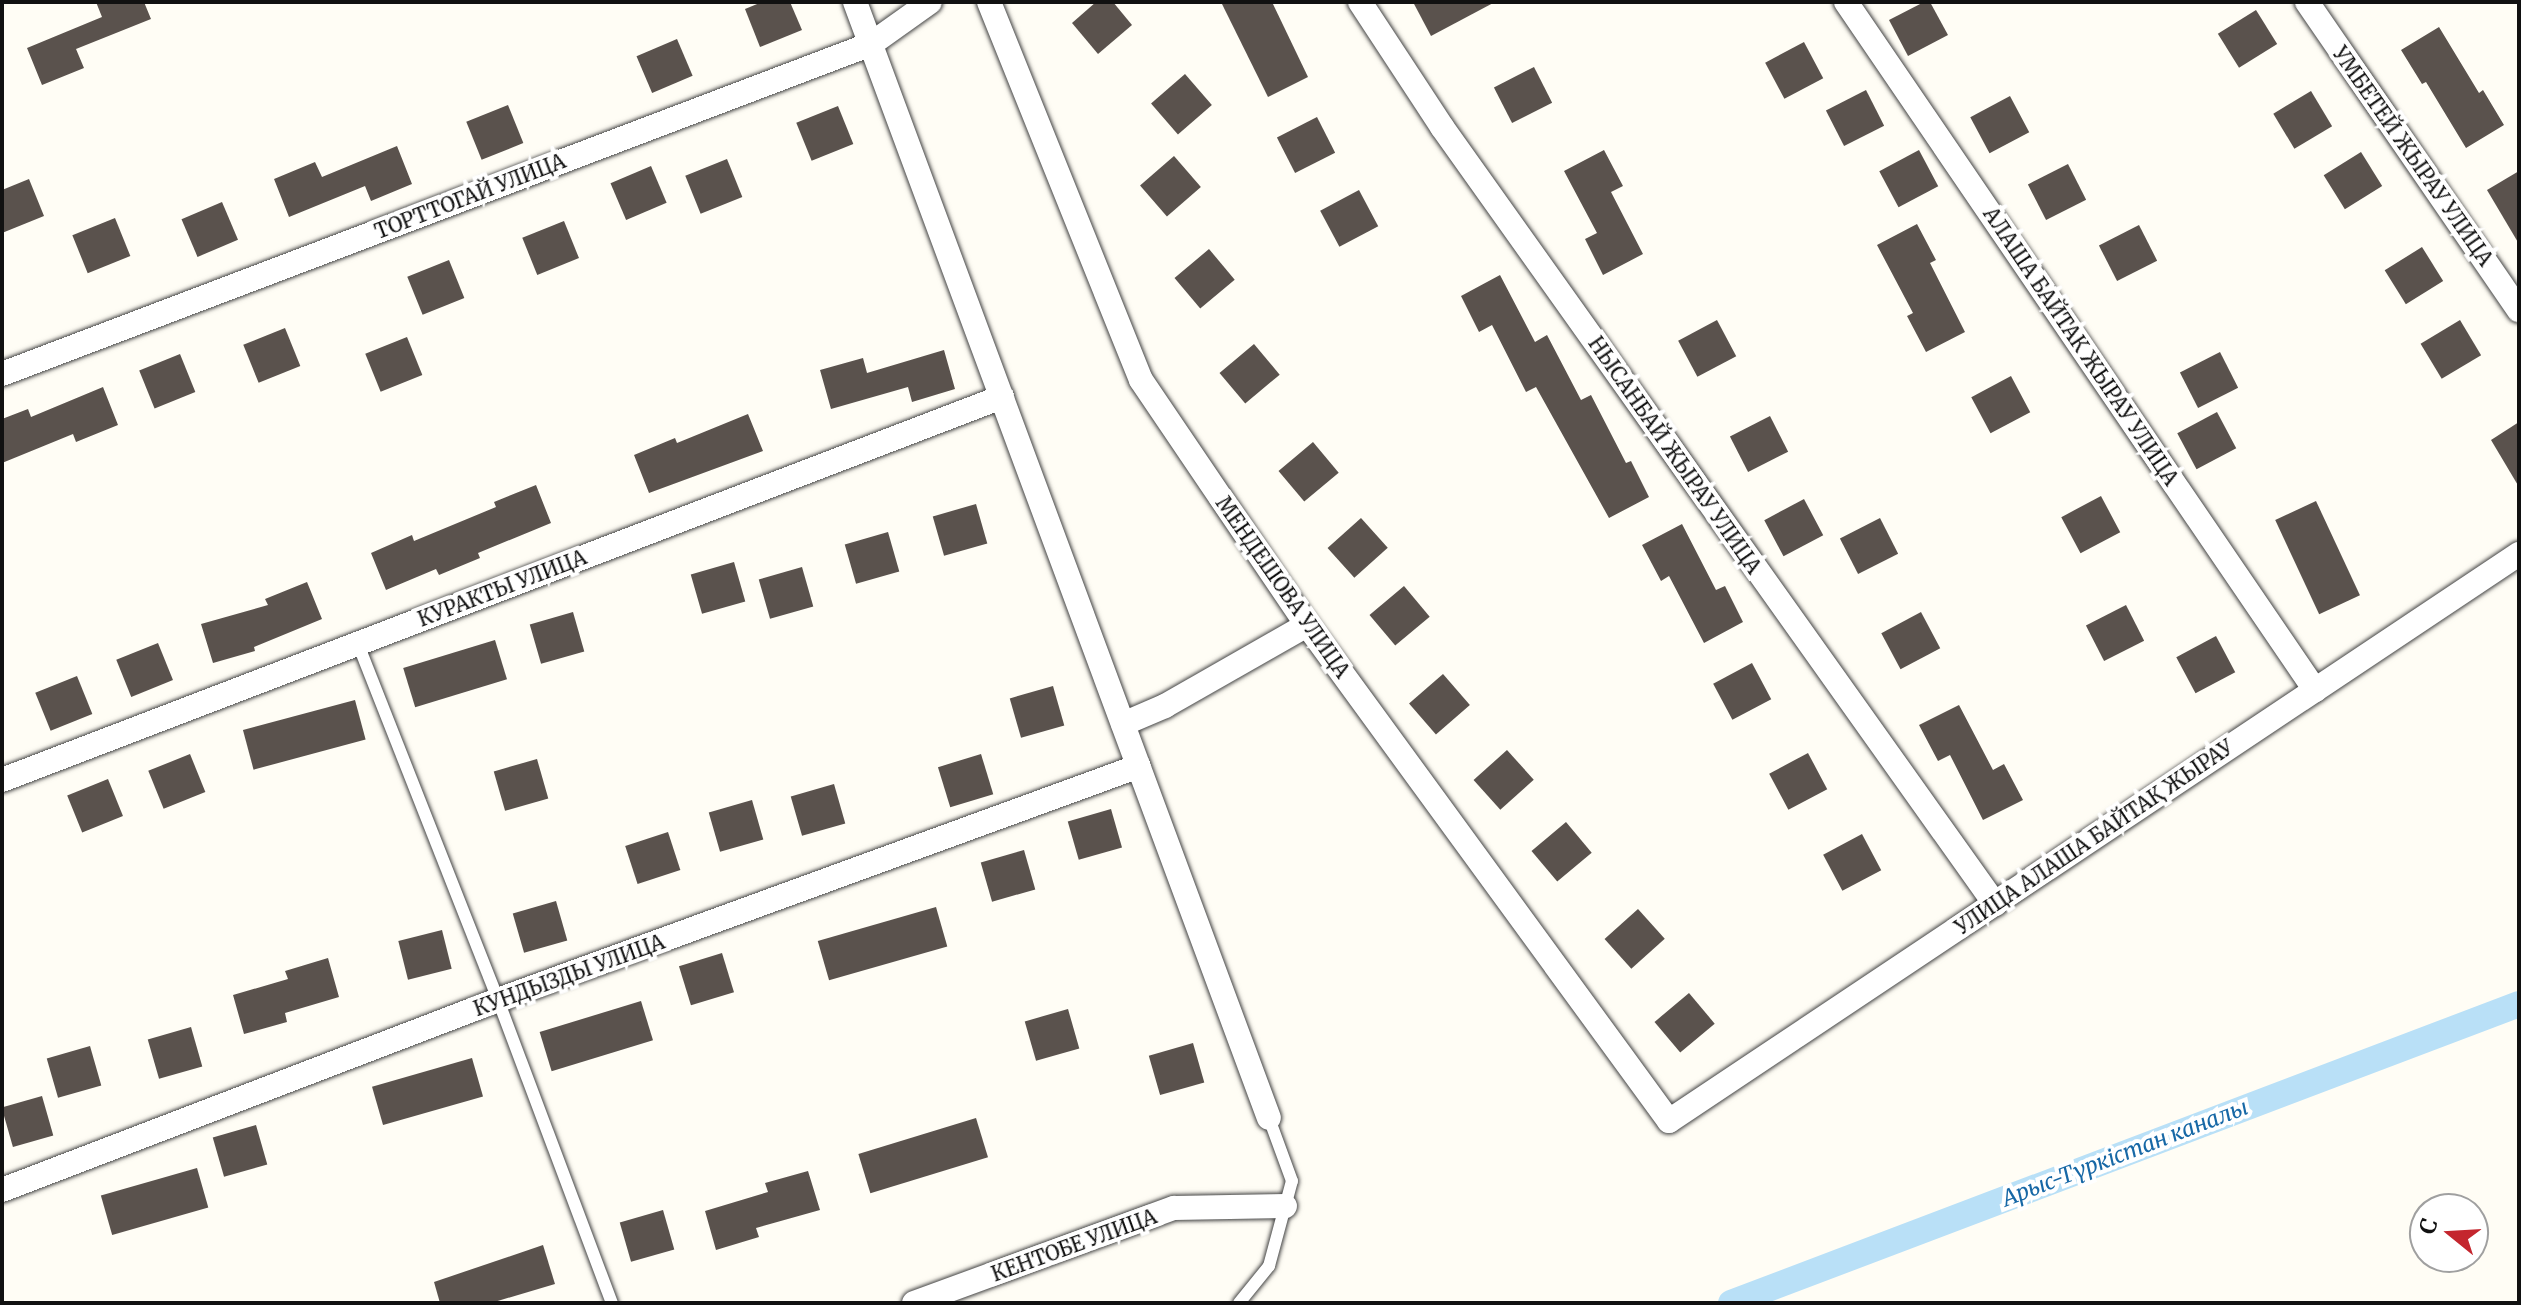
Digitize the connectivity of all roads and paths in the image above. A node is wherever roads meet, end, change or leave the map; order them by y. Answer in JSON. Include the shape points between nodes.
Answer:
{"nodes":[{"id":1,"x":855,"y":2,"type":"edge"},
{"id":2,"x":930,"y":2,"type":"edge"},
{"id":3,"x":989,"y":2,"type":"edge"},
{"id":4,"x":1360,"y":2,"type":"edge"},
{"id":5,"x":1846,"y":2,"type":"edge"},
{"id":6,"x":2307,"y":2,"type":"edge"},
{"id":7,"x":871,"y":44,"type":"junction"},
{"id":8,"x":2519,"y":310,"type":"edge"},
{"id":9,"x":2,"y":374,"type":"edge"},
{"id":10,"x":1002,"y":397,"type":"junction"},
{"id":11,"x":2519,"y":554,"type":"edge"},
{"id":12,"x":1307,"y":625,"type":"junction"},
{"id":13,"x":358,"y":644,"type":"junction"},
{"id":14,"x":2315,"y":690,"type":"junction"},
{"id":15,"x":1123,"y":724,"type":"junction"},
{"id":16,"x":1139,"y":766,"type":"junction"},
{"id":17,"x":2,"y":780,"type":"edge"},
{"id":18,"x":1995,"y":904,"type":"junction"},
{"id":19,"x":498,"y":1000,"type":"junction"},
{"id":20,"x":1269,"y":1118,"type":"joint"},
{"id":21,"x":1669,"y":1121,"type":"joint"},
{"id":22,"x":2,"y":1190,"type":"edge"},
{"id":23,"x":1285,"y":1206,"type":"junction"},
{"id":24,"x":612,"y":1303,"type":"edge"},
{"id":25,"x":914,"y":1303,"type":"edge"},
{"id":26,"x":1239,"y":1303,"type":"edge"}],
"edges":[{"from":1,"to":7,"type":"street"},
{"from":2,"to":7,"type":"street","name":"ТОРТТОГАЙ УЛИЦА"},
{"from":3,"to":12,"type":"street","name":"МЕНДЕШОВА УЛИЦА","via":[[1141,380]]},
{"from":4,"to":18,"type":"street","name":"НЫСАНБАЙ ЖЫРАУ УЛИЦА","via":[[1442,127]]},
{"from":5,"to":14,"type":"street","name":"АЛАША БАЙТАК ЖЫРАУ УЛИЦА"},
{"from":6,"to":8,"type":"street","name":"УМБЕТЕЙ ЖЫРАУ УЛИЦА"},
{"from":7,"to":9,"type":"street","name":"ТОРТТОГАЙ УЛИЦА"},
{"from":7,"to":10,"type":"street"},
{"from":10,"to":13,"type":"street","name":"КУРАКТЫ УЛИЦА"},
{"from":10,"to":15,"type":"street"},
{"from":11,"to":14,"type":"street","name":"УЛИЦА АЛАША БАЙТАҚ ЖЫРАУ"},
{"from":12,"to":15,"type":"street","via":[[1165,706]]},
{"from":12,"to":21,"type":"street","name":"МЕНДЕШОВА УЛИЦА"},
{"from":13,"to":17,"type":"street","name":"КУРАКТЫ УЛИЦА"},
{"from":13,"to":19,"type":"lane"},
{"from":14,"to":18,"type":"street","name":"УЛИЦА АЛАША БАЙТАҚ ЖЫРАУ"},
{"from":15,"to":16,"type":"street"},
{"from":16,"to":19,"type":"street","name":"КУНДЫЗДЫ УЛИЦА"},
{"from":16,"to":20,"type":"street"},
{"from":18,"to":21,"type":"street","name":"УЛИЦА АЛАША БАЙТАҚ ЖЫРАУ"},
{"from":19,"to":22,"type":"street","name":"КУНДЫЗДЫ УЛИЦА"},
{"from":19,"to":24,"type":"lane"},
{"from":20,"to":23,"type":"lane","via":[[1292,1181]]},
{"from":23,"to":25,"type":"street","name":"КЕНТОБЕ УЛИЦА","via":[[1174,1208]]},
{"from":23,"to":26,"type":"lane","via":[[1269,1266]]}]}
